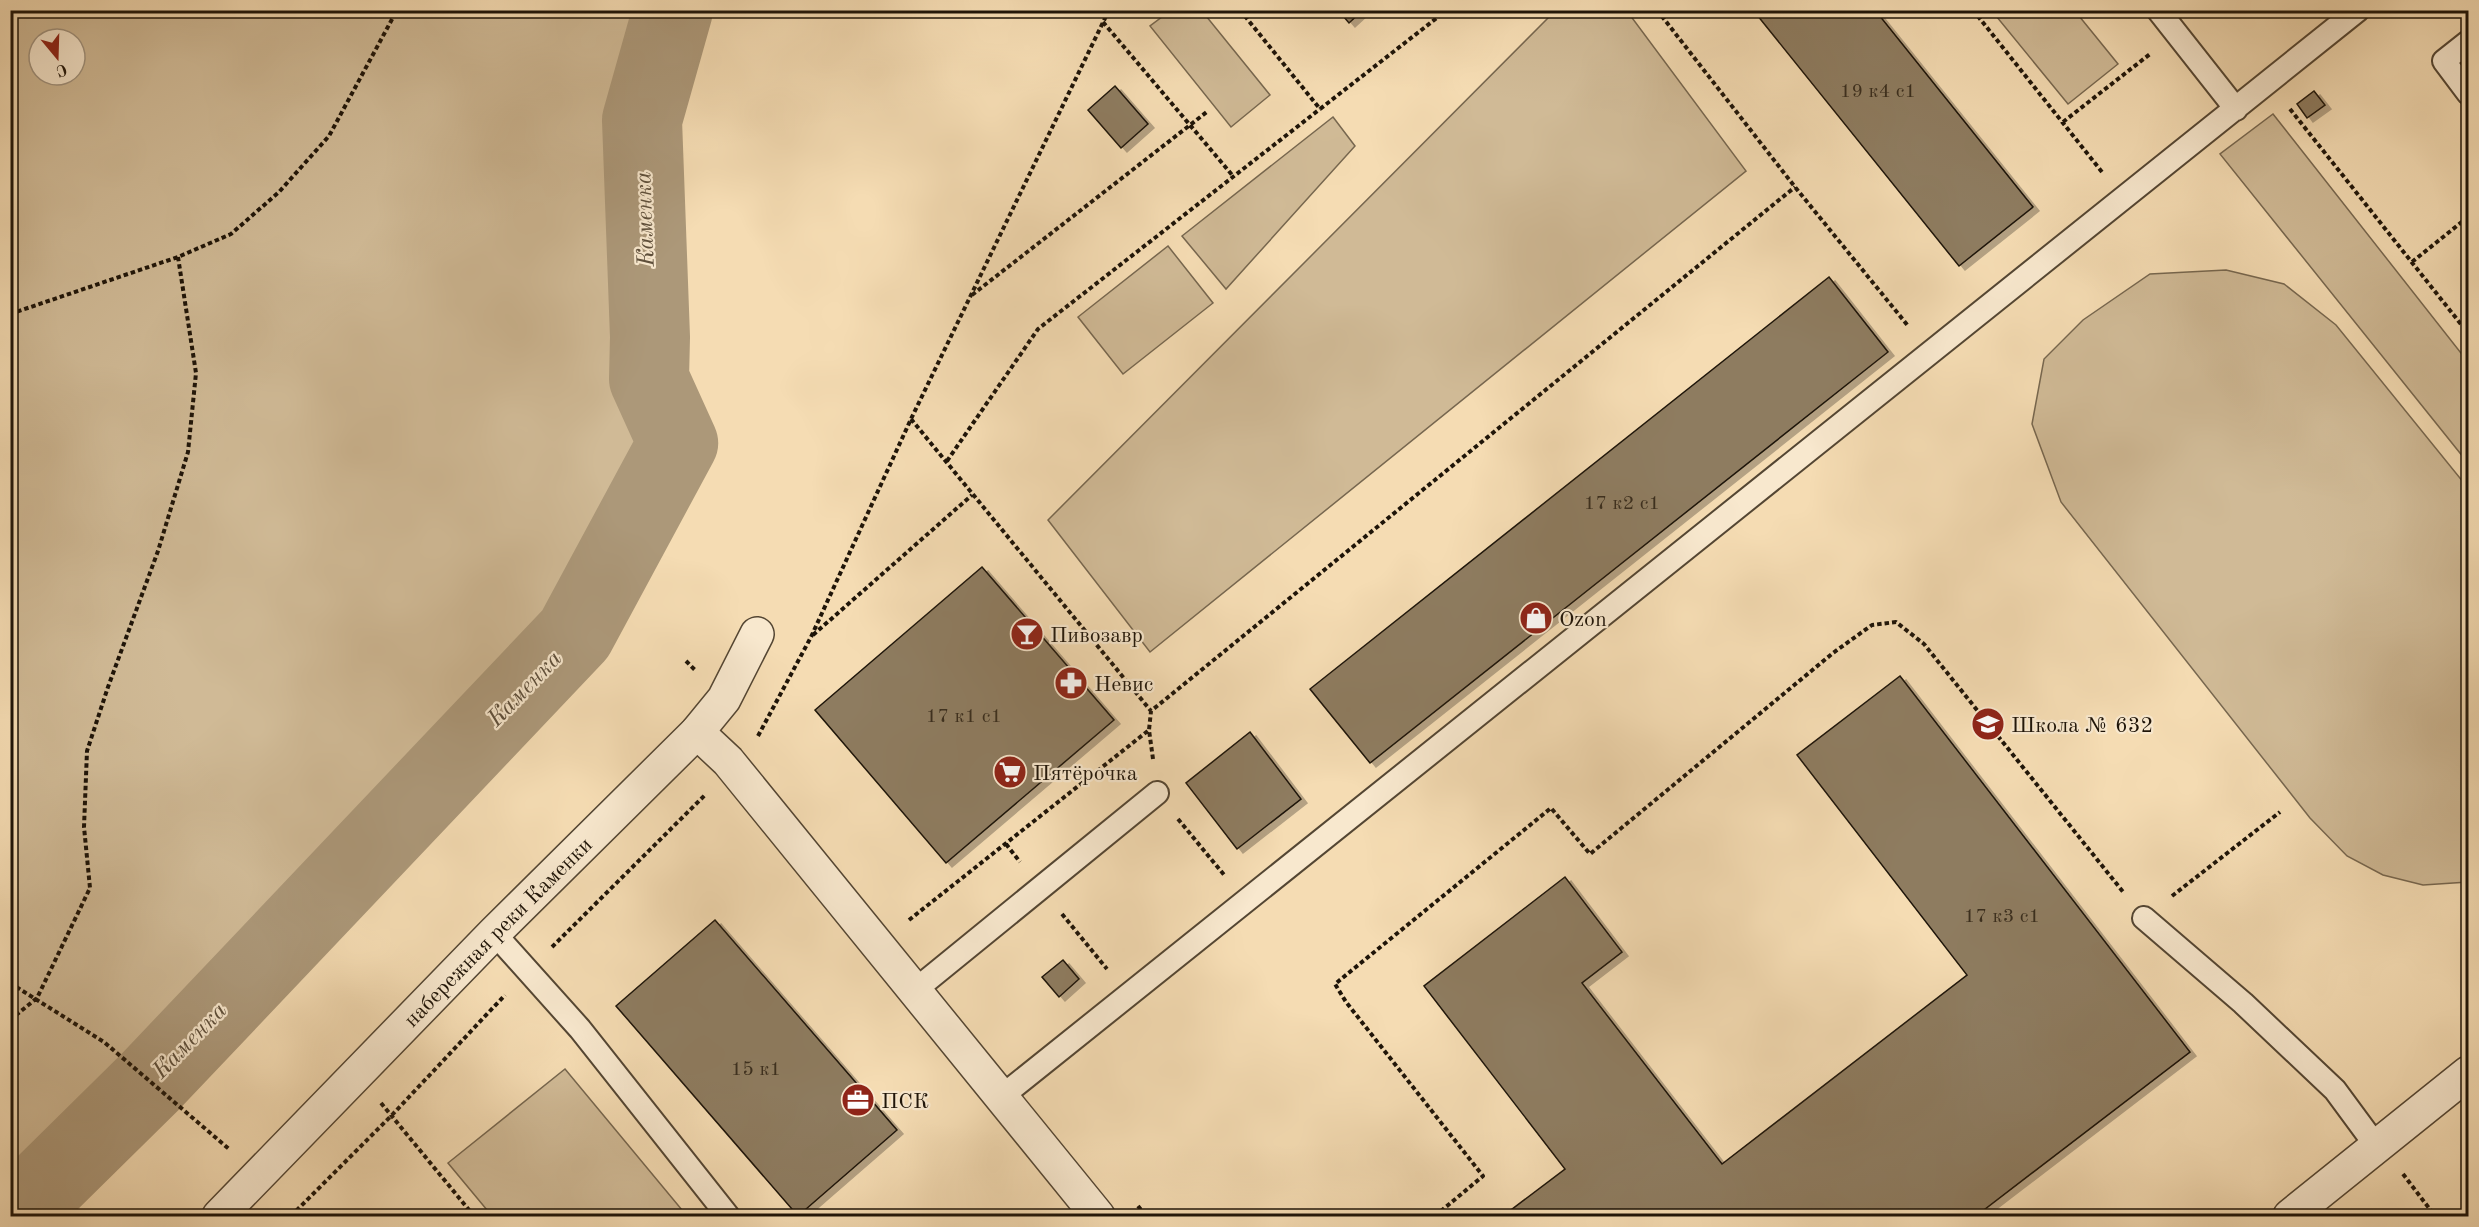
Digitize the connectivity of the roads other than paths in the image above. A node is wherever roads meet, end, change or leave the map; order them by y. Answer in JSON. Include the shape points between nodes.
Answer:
{"nodes":[{"id":1,"x":2158,"y":10,"type":"edge"},
{"id":2,"x":2358,"y":10,"type":"edge"},
{"id":3,"x":2469,"y":42,"type":"edge"},
{"id":4,"x":2469,"y":93,"type":"edge"},
{"id":5,"x":2236,"y":109,"type":"junction"},
{"id":6,"x":757,"y":634,"type":"dead end"},
{"id":7,"x":698,"y":732,"type":"junction"},
{"id":8,"x":1157,"y":793,"type":"road end"},
{"id":9,"x":2144,"y":918,"type":"road end"},
{"id":10,"x":494,"y":933,"type":"junction"},
{"id":11,"x":914,"y":991,"type":"junction"},
{"id":12,"x":2469,"y":1073,"type":"edge"},
{"id":13,"x":1001,"y":1097,"type":"junction"},
{"id":14,"x":2377,"y":1146,"type":"junction"},
{"id":15,"x":219,"y":1216,"type":"edge"},
{"id":16,"x":728,"y":1216,"type":"edge"},
{"id":17,"x":1098,"y":1216,"type":"edge"},
{"id":18,"x":2290,"y":1216,"type":"edge"}],
"edges":[{"from":1,"to":5,"type":"lane"},
{"from":2,"to":5,"type":"lane"},
{"from":3,"to":4,"type":"lane","via":[[2444,61]]},
{"from":5,"to":13,"type":"lane"},
{"from":6,"to":7,"type":"street","name":"набережная реки Каменки","via":[[724,699]]},
{"from":7,"to":10,"type":"street","name":"набережная реки Каменки"},
{"from":7,"to":11,"type":"street","via":[[728,761]]},
{"from":8,"to":11,"type":"lane"},
{"from":9,"to":14,"type":"lane","via":[[2243,1003],[2335,1090]]},
{"from":10,"to":15,"type":"street","name":"набережная реки Каменки"},
{"from":10,"to":16,"type":"lane","via":[[580,1029]]},
{"from":11,"to":13,"type":"street"},
{"from":12,"to":14,"type":"street"},
{"from":13,"to":17,"type":"street"},
{"from":14,"to":18,"type":"street"}]}
